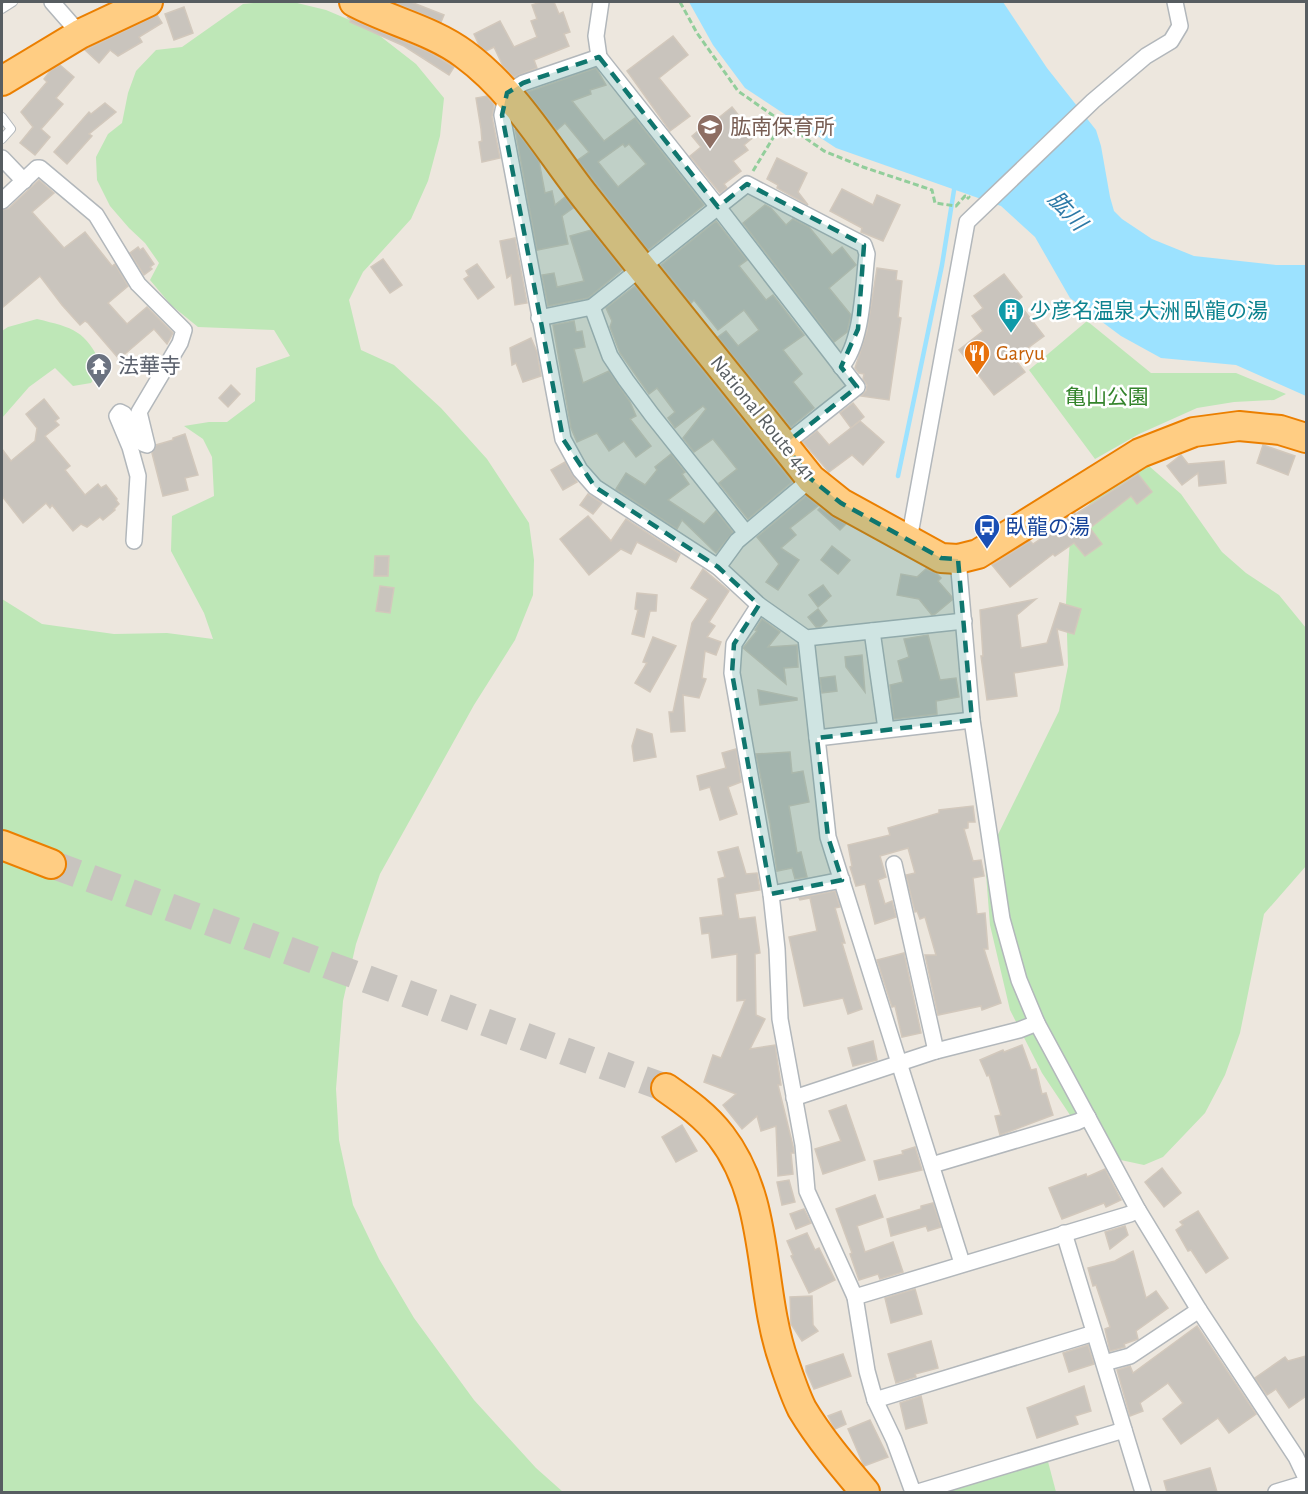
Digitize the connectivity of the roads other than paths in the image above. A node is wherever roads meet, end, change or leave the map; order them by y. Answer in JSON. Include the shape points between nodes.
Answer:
{"nodes":[{"id":1,"x":13,"y":2,"type":"edge"},
{"id":2,"x":52,"y":2,"type":"edge"},
{"id":3,"x":148,"y":2,"type":"edge"},
{"id":4,"x":354,"y":2,"type":"edge"},
{"id":5,"x":600,"y":2,"type":"edge"},
{"id":6,"x":1175,"y":2,"type":"edge"},
{"id":7,"x":2,"y":9,"type":"edge"},
{"id":8,"x":80,"y":34,"type":"junction"},
{"id":9,"x":599,"y":57,"type":"junction"},
{"id":10,"x":2,"y":81,"type":"edge"},
{"id":11,"x":507,"y":93,"type":"junction"},
{"id":12,"x":2,"y":117,"type":"edge"},
{"id":13,"x":2,"y":139,"type":"edge"},
{"id":14,"x":2,"y":158,"type":"edge"},
{"id":15,"x":24,"y":181,"type":"junction"},
{"id":16,"x":2,"y":201,"type":"edge"},
{"id":17,"x":718,"y":207,"type":"junction"},
{"id":18,"x":641,"y":267,"type":"junction"},
{"id":19,"x":592,"y":307,"type":"junction"},
{"id":20,"x":539,"y":318,"type":"junction"},
{"id":21,"x":841,"y":367,"type":"junction"},
{"id":22,"x":1306,"y":438,"type":"edge"},
{"id":23,"x":784,"y":445,"type":"junction"},
{"id":24,"x":811,"y":479,"type":"junction"},
{"id":25,"x":746,"y":533,"type":"junction"},
{"id":26,"x":909,"y":540,"type":"junction"},
{"id":27,"x":134,"y":541,"type":"dead end"},
{"id":28,"x":958,"y":559,"type":"junction"},
{"id":29,"x":718,"y":567,"type":"junction"},
{"id":30,"x":759,"y":605,"type":"junction"},
{"id":31,"x":964,"y":621,"type":"junction"},
{"id":32,"x":872,"y":631,"type":"junction"},
{"id":33,"x":806,"y":638,"type":"junction"},
{"id":34,"x":972,"y":720,"type":"junction"},
{"id":35,"x":886,"y":729,"type":"junction"},
{"id":36,"x":817,"y":738,"type":"junction"},
{"id":37,"x":2,"y":845,"type":"edge"},
{"id":38,"x":51,"y":864,"type":"tunnel mouth"},
{"id":39,"x":894,"y":864,"type":"dead end"},
{"id":40,"x":842,"y":880,"type":"junction"},
{"id":41,"x":771,"y":894,"type":"junction"},
{"id":42,"x":1037,"y":1023,"type":"junction"},
{"id":43,"x":936,"y":1052,"type":"junction"},
{"id":44,"x":900,"y":1064,"type":"junction"},
{"id":45,"x":666,"y":1088,"type":"tunnel mouth"},
{"id":46,"x":794,"y":1098,"type":"junction"},
{"id":47,"x":1088,"y":1117,"type":"junction"},
{"id":48,"x":932,"y":1165,"type":"junction"},
{"id":49,"x":1138,"y":1210,"type":"junction"},
{"id":50,"x":1064,"y":1233,"type":"junction"},
{"id":51,"x":963,"y":1263,"type":"junction"},
{"id":52,"x":855,"y":1297,"type":"junction"},
{"id":53,"x":1199,"y":1310,"type":"junction"},
{"id":54,"x":1094,"y":1333,"type":"junction"},
{"id":55,"x":1104,"y":1363,"type":"junction"},
{"id":56,"x":875,"y":1400,"type":"junction"},
{"id":57,"x":1124,"y":1430,"type":"junction"},
{"id":58,"x":1306,"y":1478,"type":"edge"},
{"id":59,"x":1306,"y":1483,"type":"edge"},
{"id":60,"x":865,"y":1492,"type":"edge"},
{"id":61,"x":913,"y":1492,"type":"edge"},
{"id":62,"x":918,"y":1492,"type":"edge"},
{"id":63,"x":1143,"y":1492,"type":"edge"},
{"id":64,"x":1276,"y":1492,"type":"edge"}],
"edges":[{"from":1,"to":7,"type":"lane"},
{"from":2,"to":8,"type":"street"},
{"from":3,"to":8,"type":"highway"},
{"from":4,"to":11,"type":"highway","name":"National Route 441","via":[[443,41],[489,74]]},
{"from":5,"to":9,"type":"street","via":[[596,36]]},
{"from":6,"to":26,"type":"street","via":[[1180,26],[1171,41],[1146,56],[1093,101],[967,222]]},
{"from":8,"to":10,"type":"highway"},
{"from":9,"to":11,"type":"street","via":[[523,83]]},
{"from":9,"to":17,"type":"street"},
{"from":11,"to":18,"type":"highway","name":"National Route 441"},
{"from":11,"to":20,"type":"street","via":[[502,115]]},
{"from":12,"to":13,"type":"lane","via":[[11,129]]},
{"from":14,"to":15,"type":"street"},
{"from":15,"to":16,"type":"street"},
{"from":15,"to":27,"type":"street","via":[[40,168],[96,215],[138,284],[184,330],[139,412],[147,445],[124,414],[120,412],[117,416],[138,476]]},
{"from":17,"to":18,"type":"street"},
{"from":17,"to":21,"type":"street"},
{"from":17,"to":21,"type":"street","via":[[747,184],[864,245],[867,254],[858,329],[848,359]]},
{"from":18,"to":19,"type":"street"},
{"from":18,"to":23,"type":"highway","name":"National Route 441"},
{"from":19,"to":20,"type":"street"},
{"from":19,"to":25,"type":"street","via":[[610,356],[626,380]]},
{"from":20,"to":29,"type":"street","via":[[563,439],[580,470],[595,487]]},
{"from":21,"to":23,"type":"street","via":[[857,387]]},
{"from":22,"to":28,"type":"highway","via":[[1280,430],[1239,426],[1194,432],[1140,453],[978,554]]},
{"from":23,"to":24,"type":"highway","name":"National Route 441"},
{"from":24,"to":25,"type":"street"},
{"from":24,"to":26,"type":"highway","name":"National Route 441","via":[[841,503]]},
{"from":25,"to":29,"type":"street"},
{"from":26,"to":28,"type":"highway","name":"National Route 441","via":[[941,558]]},
{"from":28,"to":31,"type":"street"},
{"from":29,"to":30,"type":"street"},
{"from":30,"to":33,"type":"street"},
{"from":30,"to":41,"type":"street","via":[[734,644],[732,673]]},
{"from":31,"to":32,"type":"street"},
{"from":31,"to":34,"type":"street"},
{"from":32,"to":33,"type":"street"},
{"from":32,"to":35,"type":"street"},
{"from":33,"to":36,"type":"street"},
{"from":34,"to":35,"type":"street"},
{"from":34,"to":42,"type":"street","via":[[1002,919],[1019,980]]},
{"from":35,"to":36,"type":"street"},
{"from":36,"to":40,"type":"street","via":[[828,837]]},
{"from":37,"to":38,"type":"highway"},
{"from":39,"to":43,"type":"street"},
{"from":40,"to":41,"type":"street"},
{"from":40,"to":44,"type":"street"},
{"from":41,"to":46,"type":"street","via":[[780,1019]]},
{"from":42,"to":43,"type":"street"},
{"from":42,"to":47,"type":"street"},
{"from":43,"to":44,"type":"street"},
{"from":44,"to":46,"type":"street"},
{"from":44,"to":48,"type":"street"},
{"from":45,"to":60,"type":"highway","via":[[696,1110],[721,1136],[743,1172],[758,1218],[770,1308],[783,1360],[802,1407]]},
{"from":46,"to":52,"type":"street","via":[[807,1191]]},
{"from":47,"to":48,"type":"street"},
{"from":47,"to":49,"type":"street"},
{"from":48,"to":51,"type":"street"},
{"from":49,"to":50,"type":"street"},
{"from":49,"to":53,"type":"street"},
{"from":50,"to":51,"type":"street"},
{"from":50,"to":54,"type":"street"},
{"from":51,"to":52,"type":"street"},
{"from":52,"to":56,"type":"street"},
{"from":53,"to":55,"type":"street","via":[[1130,1356]]},
{"from":53,"to":58,"type":"street"},
{"from":54,"to":55,"type":"street"},
{"from":54,"to":56,"type":"street"},
{"from":55,"to":57,"type":"street"},
{"from":56,"to":61,"type":"street"},
{"from":57,"to":62,"type":"street"},
{"from":57,"to":63,"type":"street"},
{"from":59,"to":64,"type":"street"}]}
